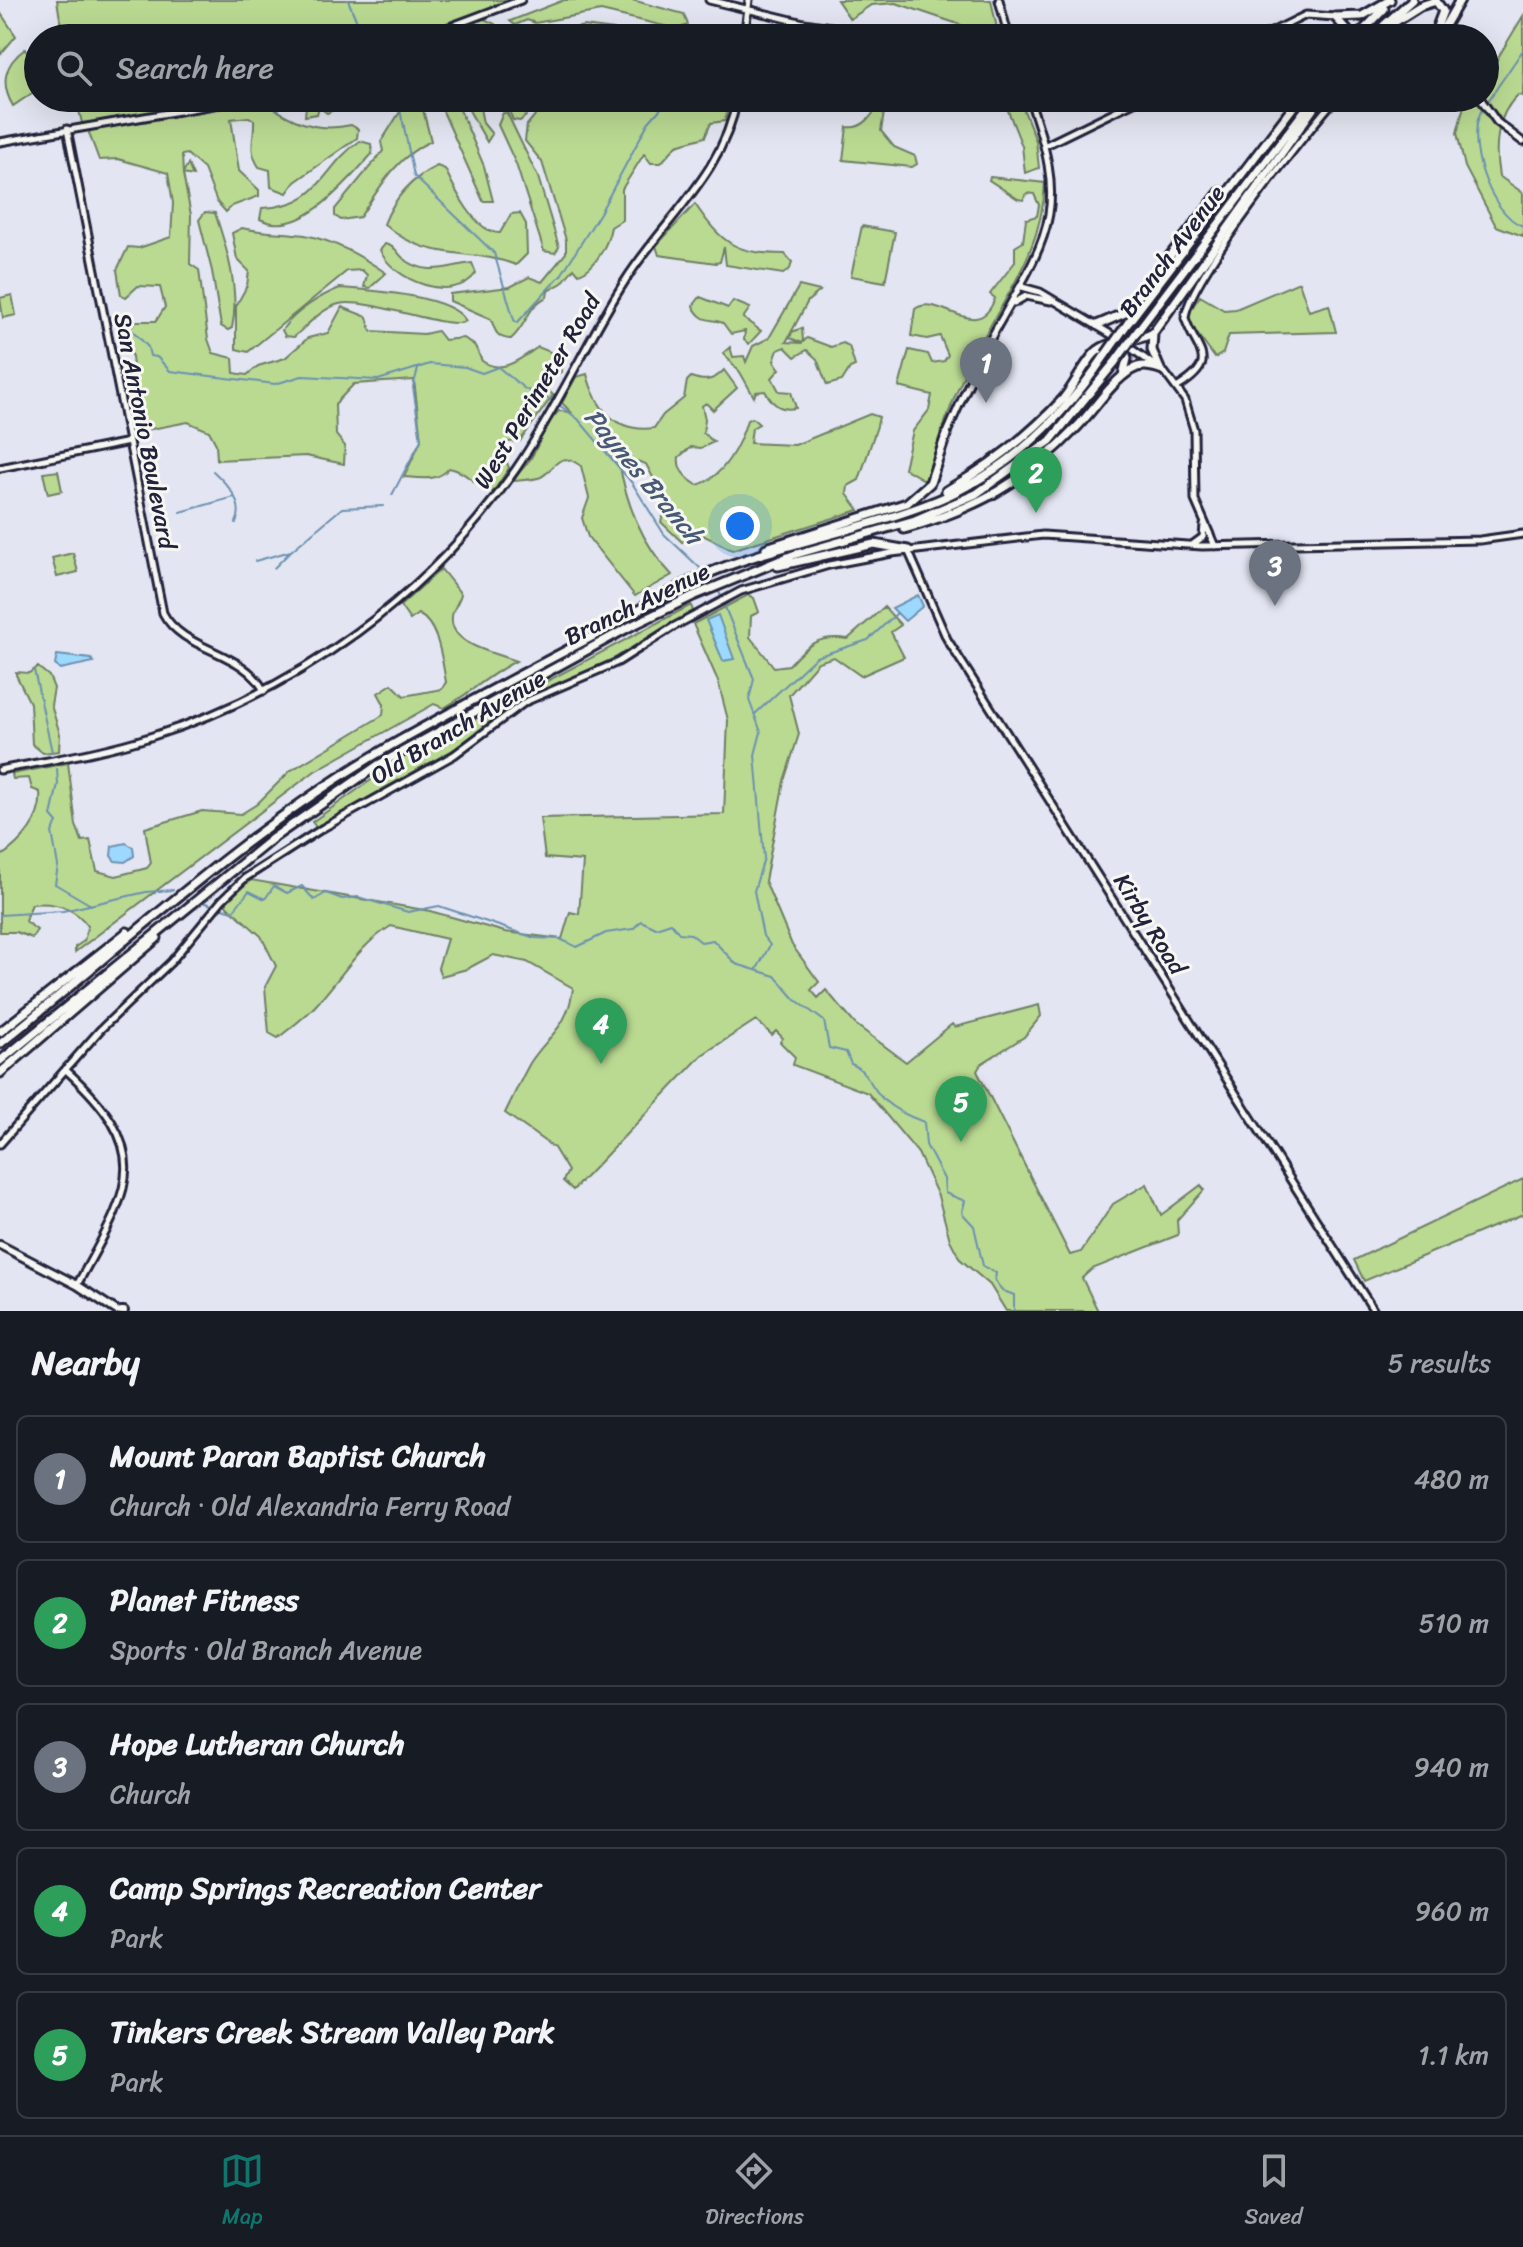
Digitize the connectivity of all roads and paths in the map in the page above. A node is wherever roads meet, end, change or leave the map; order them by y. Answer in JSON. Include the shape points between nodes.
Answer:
{"nodes":[{"id":1,"x":521,"y":0,"type":"edge"},
{"id":2,"x":709,"y":0,"type":"edge"},
{"id":3,"x":749,"y":0,"type":"edge"},
{"id":4,"x":999,"y":0,"type":"edge"},
{"id":5,"x":1392,"y":0,"type":"edge"},
{"id":6,"x":1412,"y":0,"type":"edge"},
{"id":7,"x":1460,"y":0,"type":"edge"},
{"id":8,"x":748,"y":9,"type":"junction"},
{"id":9,"x":1335,"y":17,"type":"junction"},
{"id":10,"x":804,"y":23,"type":"joint"},
{"id":11,"x":457,"y":24,"type":"edge"},
{"id":12,"x":746,"y":24,"type":"edge"},
{"id":13,"x":813,"y":24,"type":"edge"},
{"id":14,"x":1005,"y":24,"type":"edge"},
{"id":15,"x":1288,"y":24,"type":"edge"},
{"id":16,"x":1341,"y":24,"type":"edge"},
{"id":17,"x":1369,"y":24,"type":"edge"},
{"id":18,"x":1386,"y":24,"type":"edge"},
{"id":19,"x":1392,"y":24,"type":"edge"},
{"id":20,"x":1439,"y":24,"type":"edge"},
{"id":21,"x":1444,"y":24,"type":"edge"},
{"id":22,"x":170,"y":112,"type":"edge"},
{"id":23,"x":733,"y":112,"type":"edge"},
{"id":24,"x":1034,"y":112,"type":"edge"},
{"id":25,"x":1113,"y":112,"type":"edge"},
{"id":26,"x":1289,"y":112,"type":"edge"},
{"id":27,"x":1303,"y":112,"type":"edge"},
{"id":28,"x":1311,"y":112,"type":"edge"},
{"id":29,"x":1325,"y":112,"type":"edge"},
{"id":30,"x":1491,"y":112,"type":"edge"},
{"id":31,"x":67,"y":129,"type":"junction"},
{"id":32,"x":0,"y":142,"type":"edge"},
{"id":33,"x":1523,"y":142,"type":"edge"},
{"id":34,"x":1046,"y":145,"type":"junction"},
{"id":35,"x":1252,"y":158,"type":"junction"},
{"id":36,"x":1032,"y":267,"type":"junction"},
{"id":37,"x":1021,"y":287,"type":"junction"},
{"id":38,"x":1033,"y":288,"type":"junction"},
{"id":39,"x":1033,"y":299,"type":"junction"},
{"id":40,"x":1051,"y":301,"type":"junction"},
{"id":41,"x":1010,"y":306,"type":"junction"},
{"id":42,"x":1125,"y":313,"type":"junction"},
{"id":43,"x":1097,"y":325,"type":"junction"},
{"id":44,"x":1153,"y":333,"type":"junction"},
{"id":45,"x":1123,"y":342,"type":"junction"},
{"id":46,"x":1160,"y":369,"type":"junction"},
{"id":47,"x":1123,"y":375,"type":"junction"},
{"id":48,"x":1178,"y":387,"type":"junction"},
{"id":49,"x":946,"y":435,"type":"joint"},
{"id":50,"x":129,"y":442,"type":"junction"},
{"id":51,"x":0,"y":468,"type":"edge"},
{"id":52,"x":916,"y":508,"type":"junction"},
{"id":53,"x":1204,"y":524,"type":"junction"},
{"id":54,"x":1523,"y":534,"type":"edge"},
{"id":55,"x":859,"y":537,"type":"junction"},
{"id":56,"x":1190,"y":546,"type":"junction"},
{"id":57,"x":1215,"y":546,"type":"junction"},
{"id":58,"x":908,"y":550,"type":"junction"},
{"id":59,"x":708,"y":574,"type":"junction"},
{"id":60,"x":745,"y":575,"type":"junction"},
{"id":61,"x":264,"y":691,"type":"junction"},
{"id":62,"x":0,"y":770,"type":"edge"},
{"id":63,"x":171,"y":900,"type":"junction"},
{"id":64,"x":183,"y":911,"type":"junction"},
{"id":65,"x":0,"y":1032,"type":"edge"},
{"id":66,"x":0,"y":1044,"type":"edge"},
{"id":67,"x":0,"y":1061,"type":"edge"},
{"id":68,"x":66,"y":1070,"type":"junction"},
{"id":69,"x":0,"y":1073,"type":"edge"},
{"id":70,"x":0,"y":1144,"type":"edge"},
{"id":71,"x":0,"y":1245,"type":"edge"},
{"id":72,"x":77,"y":1285,"type":"junction"},
{"id":73,"x":120,"y":1311,"type":"edge"},
{"id":74,"x":1374,"y":1311,"type":"edge"}],
"edges":[{"from":1,"to":11,"type":"main road"},
{"from":2,"to":8,"type":"main road"},
{"from":3,"to":8,"type":"main road"},
{"from":4,"to":14,"type":"main road"},
{"from":5,"to":9,"type":"highway","via":[[1362,16]]},
{"from":5,"to":17,"type":"highway"},
{"from":6,"to":18,"type":"highway"},
{"from":7,"to":21,"type":"highway"},
{"from":8,"to":10,"type":"main road"},
{"from":8,"to":12,"type":"main road"},
{"from":9,"to":15,"type":"main road","via":[[1306,15]]},
{"from":9,"to":16,"type":"highway"},
{"from":10,"to":13,"type":"main road"},
{"from":19,"to":20,"type":"highway","via":[[1436,1],[1443,11]]},
{"from":22,"to":31,"type":"main road"},
{"from":23,"to":61,"type":"main road","name":"West Perimeter Road","via":[[712,166],[631,271],[529,448],[492,501],[397,602],[334,649]]},
{"from":24,"to":34,"type":"main road"},
{"from":25,"to":34,"type":"main road"},
{"from":26,"to":35,"type":"highway","name":"Branch Avenue"},
{"from":27,"to":55,"type":"highway","name":"Branch Avenue","bridge":true,"via":[[1050,441],[955,505]]},
{"from":28,"to":44,"type":"highway"},
{"from":29,"to":48,"type":"main road","via":[[1251,206],[1190,299],[1185,318],[1202,349],[1202,363]]},
{"from":30,"to":33,"type":"main road"},
{"from":31,"to":32,"type":"main road"},
{"from":31,"to":50,"type":"main road","name":"San Antonio Boulevard"},
{"from":34,"to":36,"type":"main road","via":[[1051,207],[1044,243]]},
{"from":35,"to":42,"type":"highway"},
{"from":35,"to":52,"type":"highway","name":"Branch Avenue","bridge":true,"via":[[1065,408],[1019,452],[979,479]]},
{"from":36,"to":37,"type":"main road"},
{"from":36,"to":38,"type":"main road"},
{"from":37,"to":38,"type":"main road"},
{"from":37,"to":39,"type":"main road"},
{"from":37,"to":41,"type":"main road"},
{"from":38,"to":40,"type":"main road"},
{"from":39,"to":40,"type":"main road"},
{"from":39,"to":41,"type":"main road","via":[[1021,297]]},
{"from":40,"to":43,"type":"main road"},
{"from":41,"to":49,"type":"main road"},
{"from":42,"to":43,"type":"highway"},
{"from":42,"to":45,"type":"highway"},
{"from":43,"to":45,"type":"main road"},
{"from":44,"to":45,"type":"highway"},
{"from":44,"to":46,"type":"highway","via":[[1152,350]]},
{"from":45,"to":46,"type":"main road"},
{"from":45,"to":47,"type":"highway"},
{"from":45,"to":52,"type":"highway","via":[[1094,354],[1065,396],[1018,443]]},
{"from":46,"to":47,"type":"highway","via":[[1142,365]]},
{"from":46,"to":48,"type":"main road"},
{"from":47,"to":55,"type":"highway","via":[[1068,436],[1012,483],[945,518]]},
{"from":48,"to":53,"type":"main road","via":[[1192,422],[1194,491]]},
{"from":49,"to":59,"type":"highway","via":[[930,483],[907,503],[795,536]]},
{"from":50,"to":51,"type":"main road"},
{"from":50,"to":61,"type":"main road","name":"San Antonio Boulevard","via":[[167,621],[238,664]]},
{"from":52,"to":59,"type":"highway","name":"Branch Avenue"},
{"from":53,"to":56,"type":"main road","via":[[1203,537]]},
{"from":53,"to":57,"type":"main road"},
{"from":54,"to":57,"type":"main road","name":"Old Branch Avenue","via":[[1480,540]]},
{"from":55,"to":60,"type":"highway","name":"Branch Avenue"},
{"from":56,"to":57,"type":"main road","name":"Old Branch Avenue"},
{"from":56,"to":58,"type":"main road","name":"Old Branch Avenue","via":[[1057,535]]},
{"from":58,"to":60,"type":"highway","via":[[855,546]]},
{"from":58,"to":68,"type":"main road","name":"Old Branch Avenue","via":[[819,568],[723,600],[618,662],[525,702],[454,755],[263,866],[218,904],[171,962]]},
{"from":58,"to":74,"type":"main road","name":"Kirby Road","via":[[947,639]]},
{"from":59,"to":63,"type":"highway","name":"Branch Avenue","via":[[388,747],[292,808]]},
{"from":60,"to":64,"type":"highway","name":"Branch Avenue","via":[[656,613],[396,753],[295,822]]},
{"from":61,"to":62,"type":"main road","name":"West Perimeter Road","via":[[147,738]]},
{"from":63,"to":65,"type":"highway"},
{"from":63,"to":66,"type":"highway","name":"Branch Avenue"},
{"from":64,"to":67,"type":"highway","name":"Branch Avenue"},
{"from":64,"to":69,"type":"highway"},
{"from":68,"to":70,"type":"main road","name":"Old Branch Avenue"},
{"from":68,"to":72,"type":"main road","via":[[117,1132],[128,1170],[118,1210]]},
{"from":71,"to":72,"type":"main road"},
{"from":72,"to":73,"type":"main road"}]}
